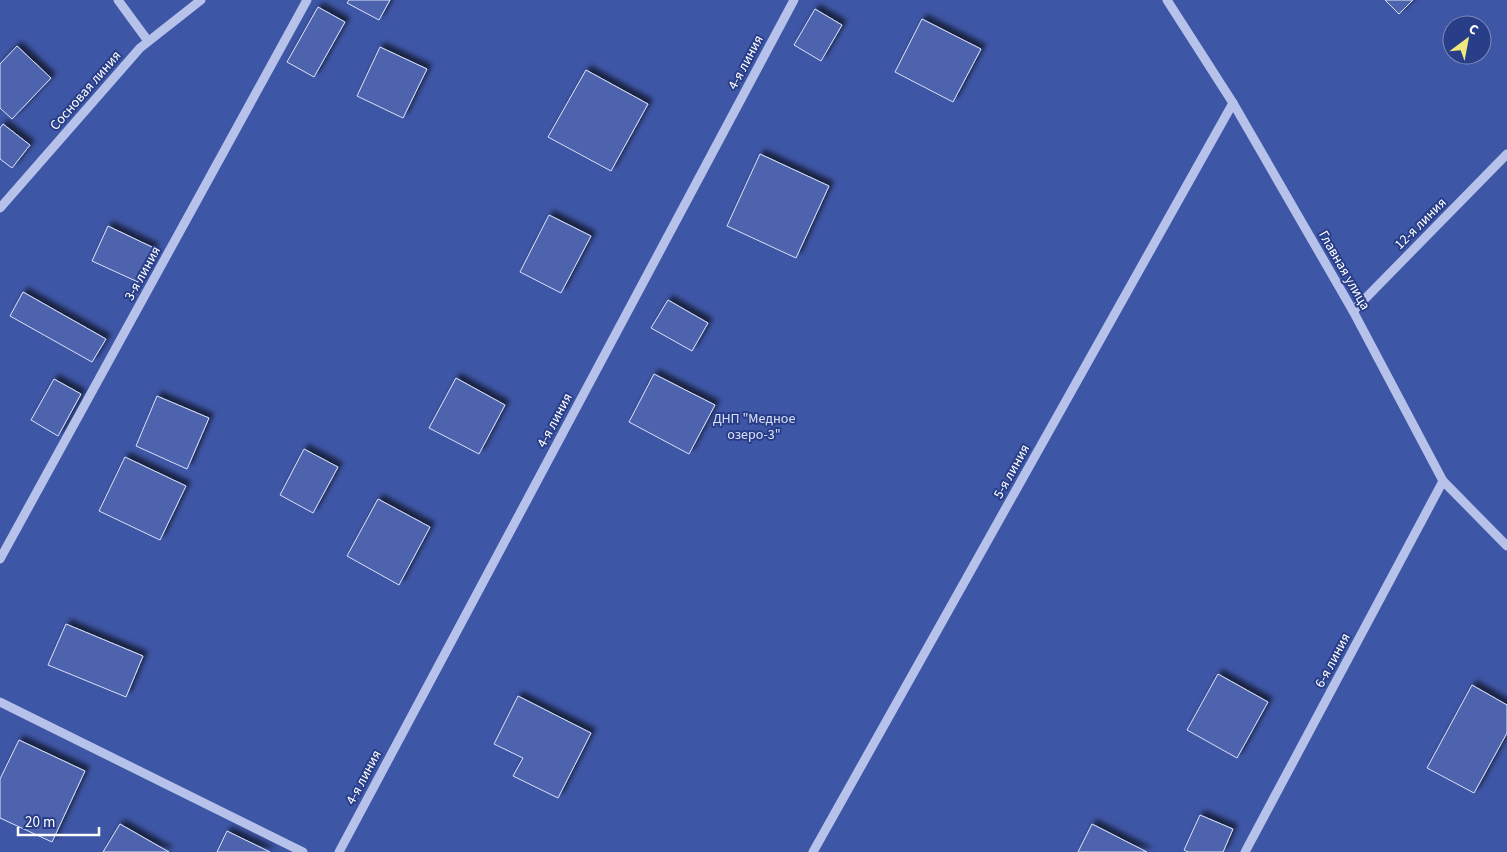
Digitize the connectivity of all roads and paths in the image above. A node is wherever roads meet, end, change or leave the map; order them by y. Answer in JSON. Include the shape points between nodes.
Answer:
{"nodes":[{"id":1,"x":118,"y":0,"type":"edge"},
{"id":2,"x":200,"y":0,"type":"edge"},
{"id":3,"x":307,"y":0,"type":"edge"},
{"id":4,"x":794,"y":0,"type":"edge"},
{"id":5,"x":1167,"y":0,"type":"edge"},
{"id":6,"x":148,"y":41,"type":"junction"},
{"id":7,"x":1233,"y":103,"type":"junction"},
{"id":8,"x":1507,"y":154,"type":"edge"},
{"id":9,"x":0,"y":208,"type":"edge"},
{"id":10,"x":1353,"y":311,"type":"junction"},
{"id":11,"x":1442,"y":482,"type":"junction"},
{"id":12,"x":1507,"y":546,"type":"edge"},
{"id":13,"x":0,"y":559,"type":"edge"},
{"id":14,"x":0,"y":702,"type":"edge"},
{"id":15,"x":303,"y":852,"type":"edge"},
{"id":16,"x":339,"y":852,"type":"edge"},
{"id":17,"x":813,"y":852,"type":"edge"},
{"id":18,"x":1245,"y":852,"type":"edge"}],
"edges":[{"from":1,"to":6,"type":"street"},
{"from":2,"to":6,"type":"street","name":"Сосновая линия"},
{"from":3,"to":13,"type":"street","name":"3-я линия"},
{"from":4,"to":16,"type":"street","name":"4-я линия"},
{"from":5,"to":7,"type":"street","name":"Главная улица"},
{"from":6,"to":9,"type":"street","name":"Сосновая линия"},
{"from":7,"to":10,"type":"street","name":"Главная улица"},
{"from":7,"to":17,"type":"street","name":"5-я линия"},
{"from":8,"to":10,"type":"street","name":"12-я линия"},
{"from":10,"to":11,"type":"street","name":"Главная улица"},
{"from":11,"to":12,"type":"street","name":"Главная улица"},
{"from":11,"to":18,"type":"street","name":"6-я линия"},
{"from":14,"to":15,"type":"street"}]}
